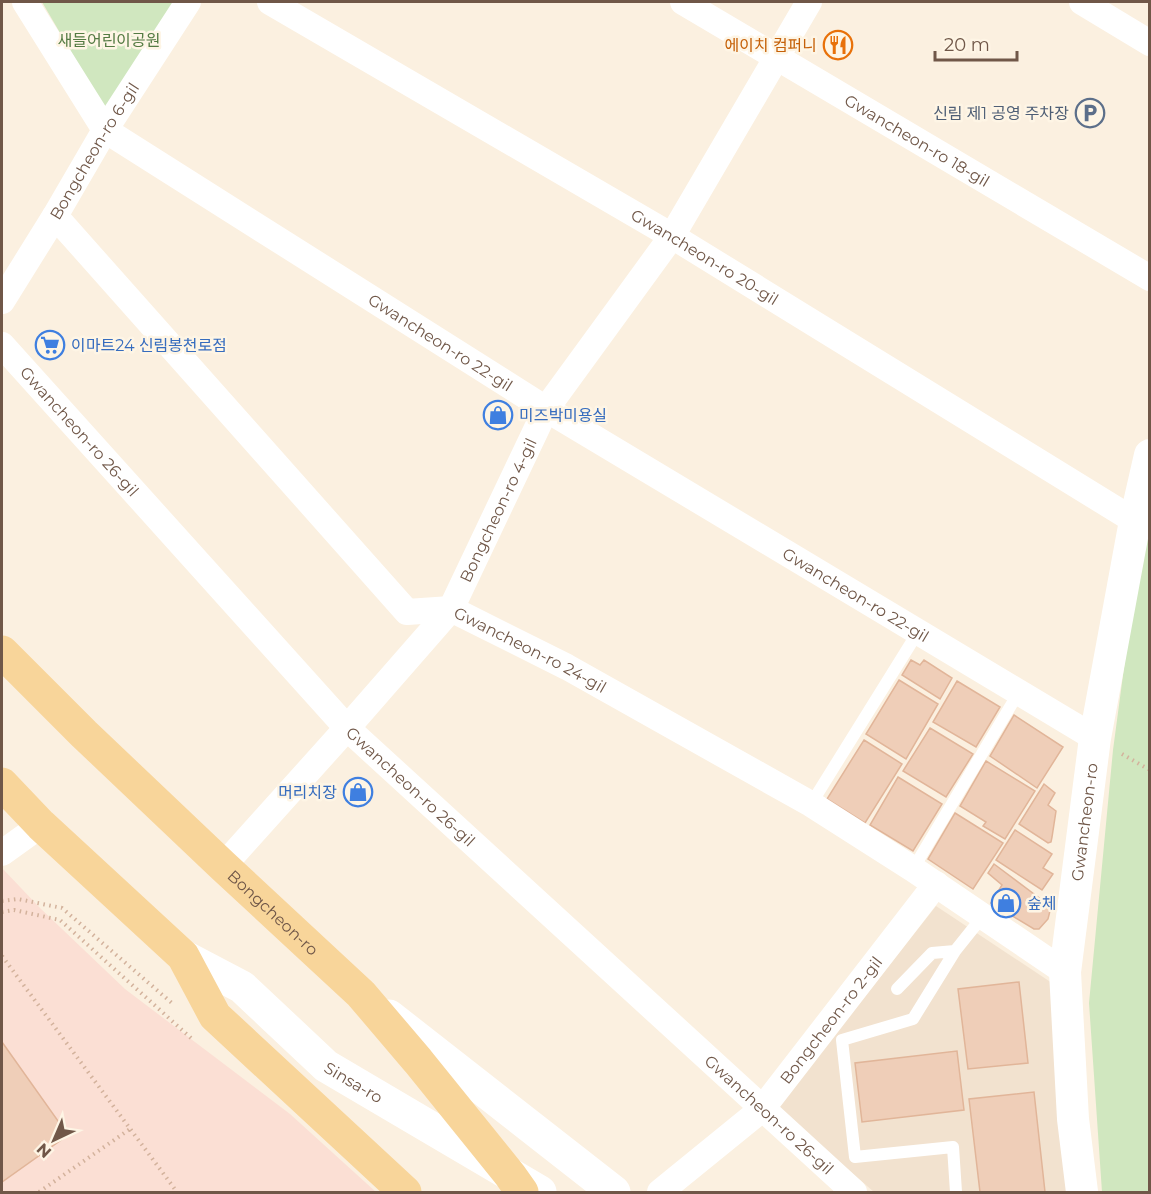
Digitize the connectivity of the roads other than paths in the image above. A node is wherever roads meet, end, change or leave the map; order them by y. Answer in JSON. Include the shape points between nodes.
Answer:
{"nodes":[{"id":1,"x":25,"y":2,"type":"edge"},
{"id":2,"x":188,"y":2,"type":"edge"},
{"id":3,"x":270,"y":2,"type":"edge"},
{"id":4,"x":683,"y":2,"type":"edge"},
{"id":5,"x":809,"y":2,"type":"edge"},
{"id":6,"x":1082,"y":2,"type":"edge"},
{"id":7,"x":1149,"y":43,"type":"edge"},
{"id":8,"x":777,"y":57,"type":"junction"},
{"id":9,"x":105,"y":130,"type":"junction"},
{"id":10,"x":55,"y":216,"type":"junction"},
{"id":11,"x":672,"y":236,"type":"junction"},
{"id":12,"x":1149,"y":278,"type":"edge"},
{"id":13,"x":2,"y":301,"type":"edge"},
{"id":14,"x":2,"y":345,"type":"edge"},
{"id":15,"x":546,"y":409,"type":"junction"},
{"id":16,"x":1149,"y":455,"type":"edge"},
{"id":17,"x":1135,"y":521,"type":"junction"},
{"id":18,"x":451,"y":609,"type":"junction"},
{"id":19,"x":918,"y":632,"type":"junction"},
{"id":20,"x":2,"y":652,"type":"edge"},
{"id":21,"x":1019,"y":692,"type":"junction"},
{"id":22,"x":347,"y":728,"type":"junction"},
{"id":23,"x":1095,"y":738,"type":"junction"},
{"id":24,"x":2,"y":784,"type":"edge"},
{"id":25,"x":811,"y":804,"type":"junction"},
{"id":26,"x":42,"y":825,"type":"junction"},
{"id":27,"x":2,"y":853,"type":"edge"},
{"id":28,"x":223,"y":866,"type":"junction"},
{"id":29,"x":913,"y":869,"type":"junction"},
{"id":30,"x":936,"y":884,"type":"junction"},
{"id":31,"x":983,"y":916,"type":"junction"},
{"id":32,"x":955,"y":951,"type":"junction"},
{"id":33,"x":183,"y":956,"type":"junction"},
{"id":34,"x":1065,"y":972,"type":"junction"},
{"id":35,"x":897,"y":988,"type":"dead end"},
{"id":36,"x":361,"y":994,"type":"junction"},
{"id":37,"x":762,"y":1109,"type":"junction"},
{"id":38,"x":516,"y":1184,"type":"edge"},
{"id":39,"x":405,"y":1192,"type":"edge"},
{"id":40,"x":540,"y":1192,"type":"edge"},
{"id":41,"x":614,"y":1192,"type":"edge"},
{"id":42,"x":660,"y":1192,"type":"edge"},
{"id":43,"x":854,"y":1192,"type":"edge"},
{"id":44,"x":956,"y":1192,"type":"edge"},
{"id":45,"x":1082,"y":1192,"type":"edge"}],
"edges":[{"from":1,"to":9,"type":"street","name":"Gwancheon-ro 22-gil"},
{"from":2,"to":9,"type":"street","name":"Bongcheon-ro 6-gil"},
{"from":3,"to":11,"type":"street","name":"Gwancheon-ro 20-gil"},
{"from":4,"to":8,"type":"street","name":"Gwancheon-ro 18-gil"},
{"from":5,"to":8,"type":"street","name":"Bongcheon-ro 4-gil"},
{"from":6,"to":7,"type":"street"},
{"from":8,"to":11,"type":"street","name":"Bongcheon-ro 4-gil"},
{"from":8,"to":12,"type":"street","name":"Gwancheon-ro 18-gil"},
{"from":9,"to":10,"type":"street","name":"Bongcheon-ro 6-gil"},
{"from":9,"to":15,"type":"street","name":"Gwancheon-ro 22-gil"},
{"from":10,"to":13,"type":"street","name":"Bongcheon-ro 6-gil"},
{"from":10,"to":18,"type":"street","name":"Gwancheon-ro 24-gil","via":[[407,612]]},
{"from":11,"to":15,"type":"street","name":"Bongcheon-ro 4-gil"},
{"from":11,"to":17,"type":"street","name":"Gwancheon-ro 20-gil"},
{"from":14,"to":22,"type":"street","name":"Gwancheon-ro 26-gil"},
{"from":15,"to":18,"type":"street","name":"Bongcheon-ro 4-gil"},
{"from":15,"to":19,"type":"street","name":"Gwancheon-ro 22-gil"},
{"from":16,"to":17,"type":"street","name":"Gwancheon-ro"},
{"from":17,"to":23,"type":"street","name":"Gwancheon-ro"},
{"from":18,"to":22,"type":"street","name":"Bongcheon-ro 4-gil"},
{"from":18,"to":25,"type":"street","name":"Gwancheon-ro 24-gil","via":[[567,667]]},
{"from":19,"to":21,"type":"street","name":"Gwancheon-ro 22-gil"},
{"from":19,"to":25,"type":"lane"},
{"from":20,"to":28,"type":"main road","name":"Bongcheon-ro"},
{"from":21,"to":23,"type":"street","name":"Gwancheon-ro 22-gil"},
{"from":21,"to":29,"type":"lane"},
{"from":22,"to":28,"type":"street","name":"Bongcheon-ro 4-gil"},
{"from":22,"to":37,"type":"street","name":"Gwancheon-ro 26-gil"},
{"from":23,"to":34,"type":"street","name":"Gwancheon-ro"},
{"from":24,"to":26,"type":"main road"},
{"from":25,"to":29,"type":"street","name":"Gwancheon-ro 24-gil"},
{"from":26,"to":27,"type":"street"},
{"from":26,"to":33,"type":"main road"},
{"from":28,"to":36,"type":"main road","name":"Bongcheon-ro"},
{"from":29,"to":30,"type":"street","name":"Gwancheon-ro 24-gil"},
{"from":30,"to":31,"type":"street","name":"Gwancheon-ro 24-gil"},
{"from":30,"to":37,"type":"street","name":"Bongcheon-ro 2-gil"},
{"from":31,"to":32,"type":"lane"},
{"from":31,"to":34,"type":"street","name":"Gwancheon-ro 24-gil"},
{"from":32,"to":35,"type":"lane","via":[[932,953]]},
{"from":32,"to":44,"type":"lane","via":[[913,1019],[842,1040],[855,1157],[952,1147]]},
{"from":33,"to":38,"type":"main road","name":"Sinsa-ro","via":[[242,987],[326,1066]]},
{"from":33,"to":39,"type":"main road","via":[[215,1016]]},
{"from":34,"to":45,"type":"street","name":"Gwancheon-ro","via":[[1073,1119]]},
{"from":36,"to":38,"type":"main road","name":"Bongcheon-ro"},
{"from":36,"to":41,"type":"main road"},
{"from":37,"to":42,"type":"street","name":"Bongcheon-ro 2-gil"},
{"from":37,"to":43,"type":"street","name":"Gwancheon-ro 26-gil"},
{"from":38,"to":40,"type":"main road","name":"Sinsa-ro"}]}
